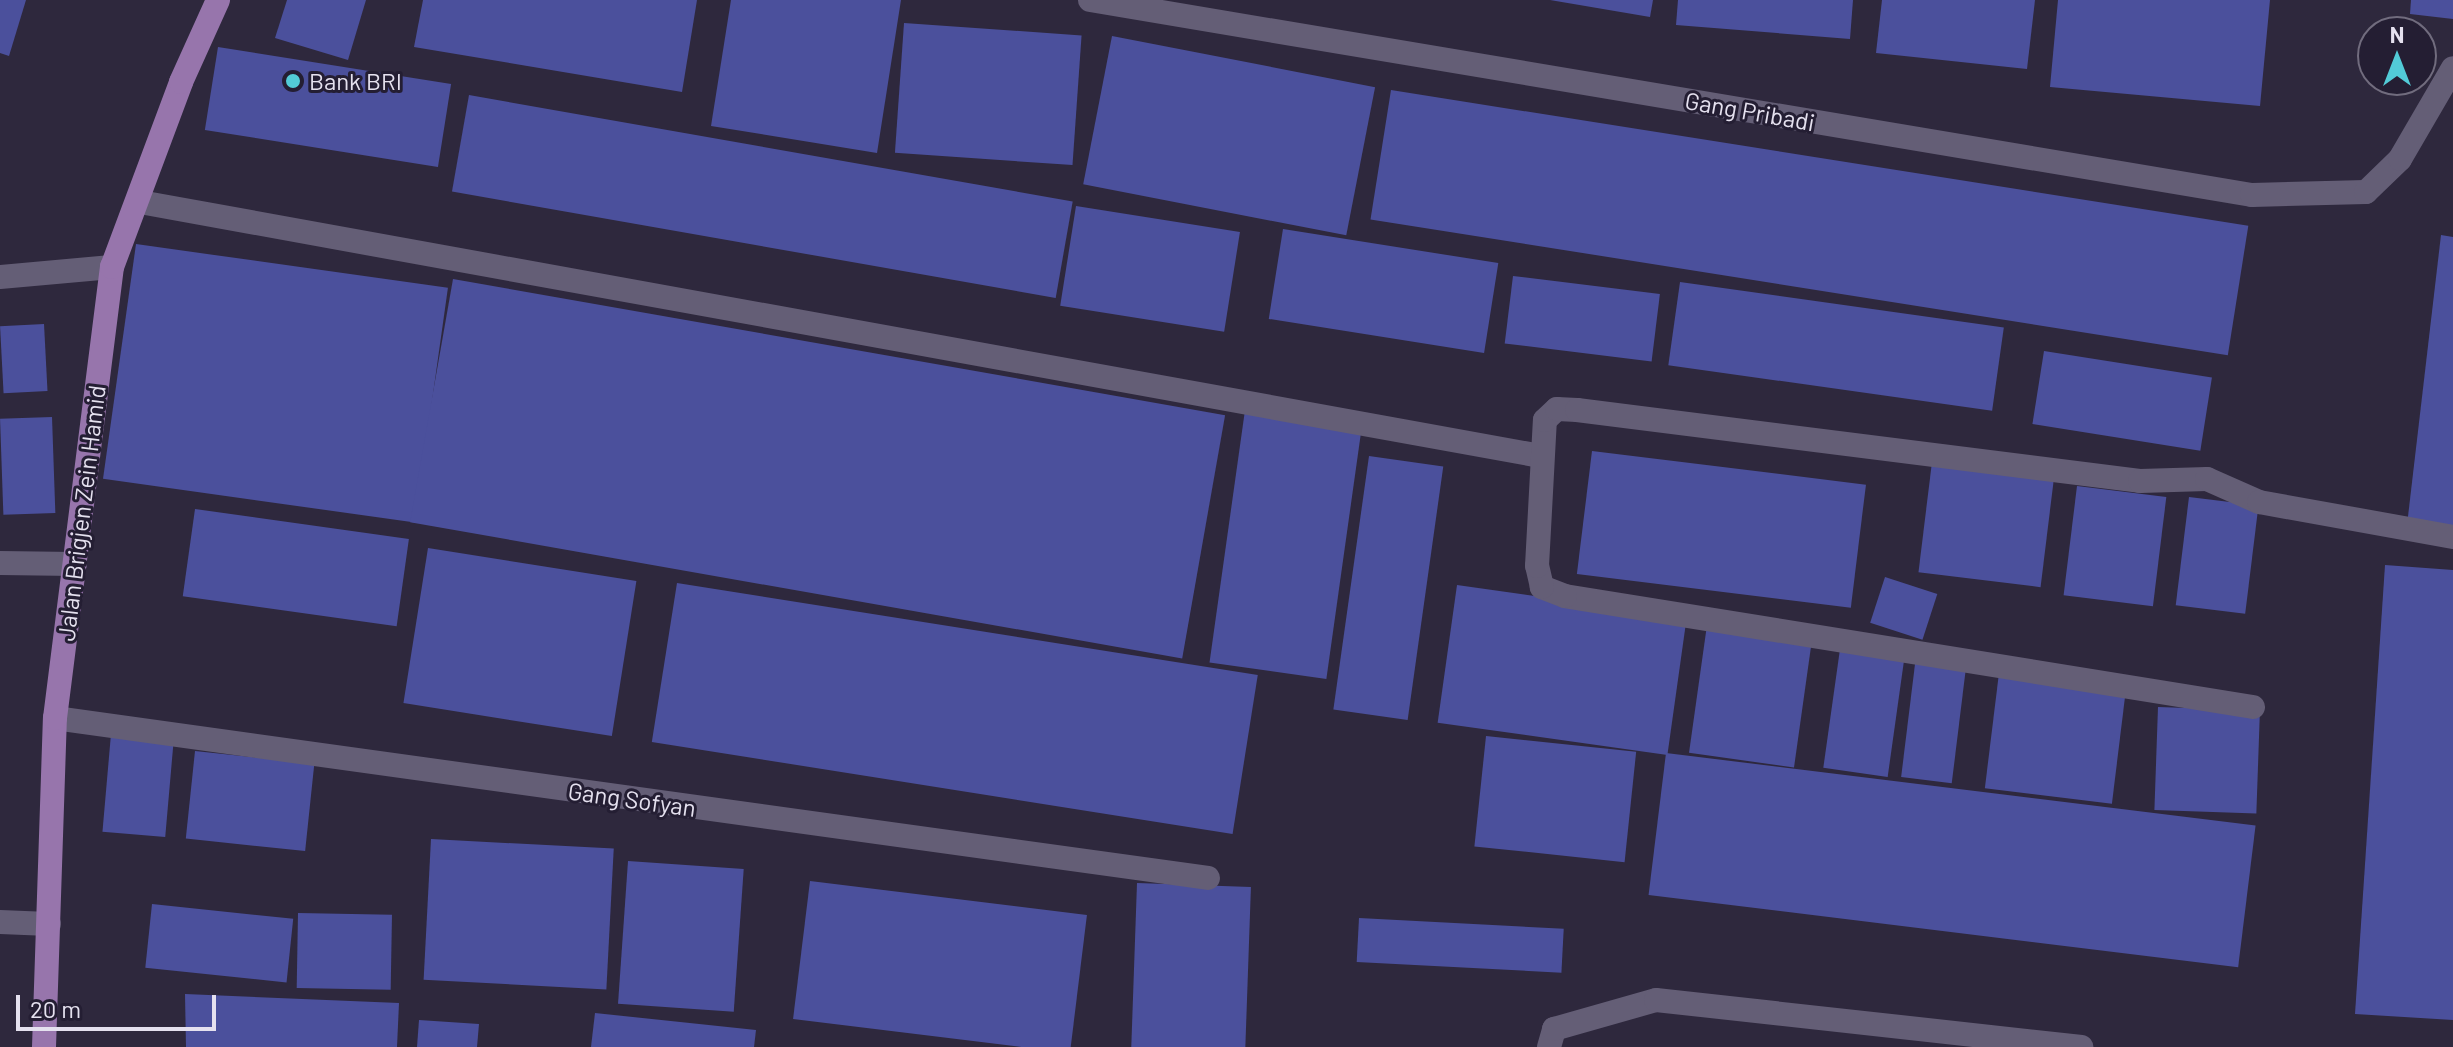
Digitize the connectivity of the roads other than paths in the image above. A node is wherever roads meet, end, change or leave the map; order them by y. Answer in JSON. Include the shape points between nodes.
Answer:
{"nodes":[{"id":1,"x":218,"y":0,"type":"edge"},
{"id":2,"x":1090,"y":0,"type":"edge"},
{"id":3,"x":2453,"y":68,"type":"edge"},
{"id":4,"x":140,"y":202,"type":"junction"},
{"id":5,"x":112,"y":267,"type":"junction"},
{"id":6,"x":0,"y":277,"type":"edge"},
{"id":7,"x":1541,"y":456,"type":"junction"},
{"id":8,"x":2453,"y":537,"type":"edge"},
{"id":9,"x":0,"y":563,"type":"edge"},
{"id":10,"x":75,"y":564,"type":"junction"},
{"id":11,"x":2253,"y":707,"type":"dead end"},
{"id":12,"x":55,"y":718,"type":"junction"},
{"id":13,"x":1208,"y":878,"type":"dead end"},
{"id":14,"x":0,"y":922,"type":"edge"},
{"id":15,"x":49,"y":924,"type":"junction"},
{"id":16,"x":44,"y":1047,"type":"edge"},
{"id":17,"x":1549,"y":1047,"type":"edge"},
{"id":18,"x":2081,"y":1047,"type":"edge"}],
"edges":[{"from":1,"to":4,"type":"main road","name":"Jalan Brigjen Zein Hamid","via":[[181,82]]},
{"from":2,"to":3,"type":"street","name":"Gang Pribadi","via":[[2252,195],[2366,192],[2400,159]]},
{"from":4,"to":5,"type":"main road","name":"Jalan Brigjen Zein Hamid"},
{"from":4,"to":7,"type":"street"},
{"from":5,"to":6,"type":"street"},
{"from":5,"to":10,"type":"main road","name":"Jalan Brigjen Zein Hamid"},
{"from":7,"to":8,"type":"street","via":[[1545,420],[1557,409],[1577,410],[2140,481],[2207,479],[2259,502]]},
{"from":7,"to":11,"type":"street","via":[[1537,566],[1542,587],[1565,596]]},
{"from":9,"to":10,"type":"street"},
{"from":10,"to":12,"type":"main road","name":"Jalan Brigjen Zein Hamid"},
{"from":12,"to":13,"type":"street","name":"Gang Sofyan"},
{"from":12,"to":15,"type":"main road","name":"Jalan Brigjen Zein Hamid"},
{"from":14,"to":15,"type":"street"},
{"from":15,"to":16,"type":"main road","name":"Jalan Brigjen Zein Hamid"},
{"from":17,"to":18,"type":"street","via":[[1554,1029],[1656,1000]]}]}
